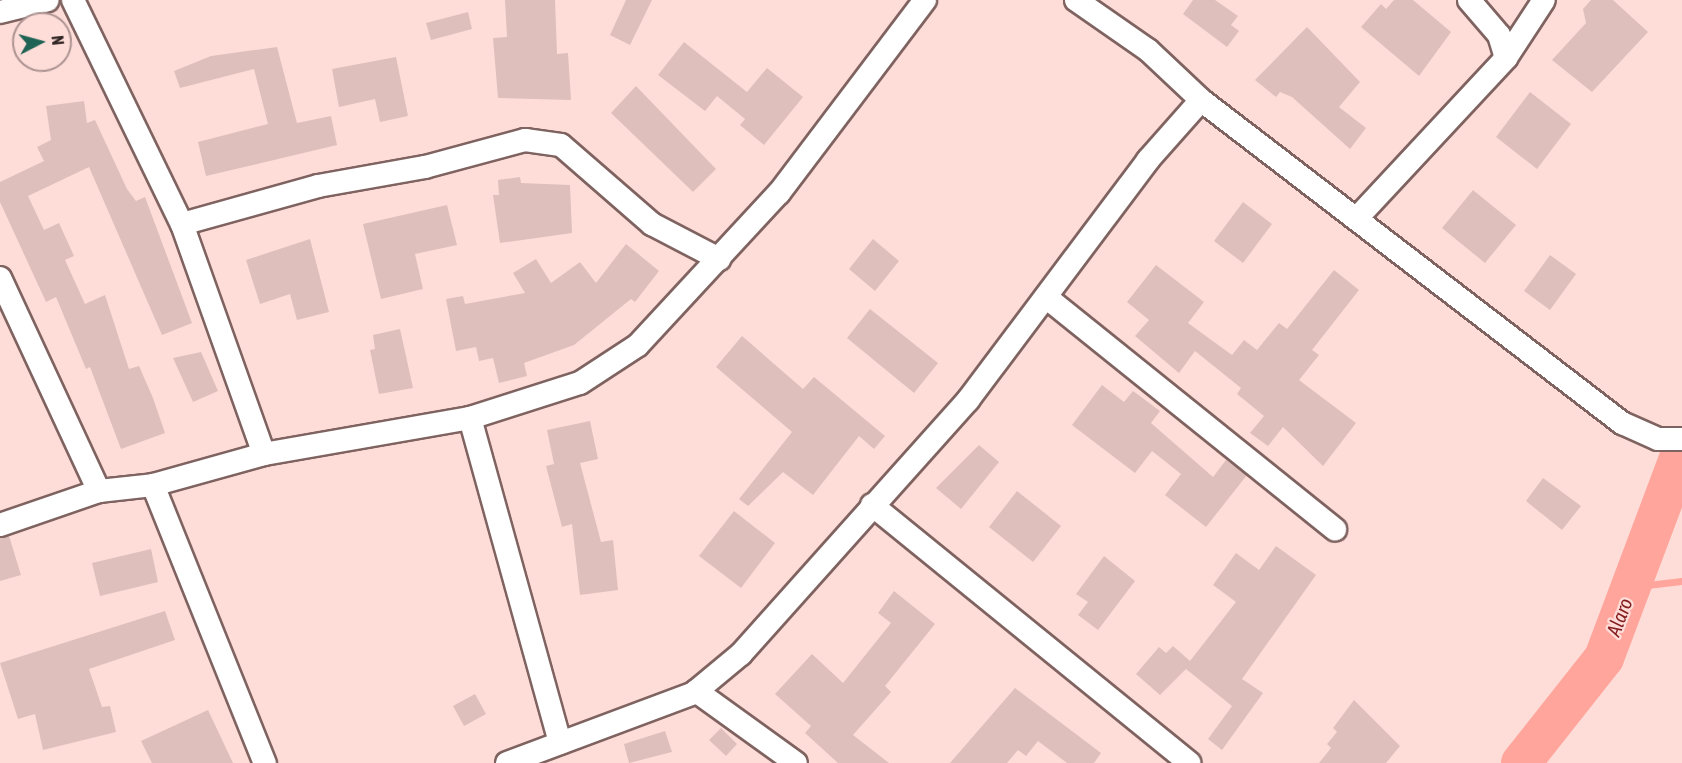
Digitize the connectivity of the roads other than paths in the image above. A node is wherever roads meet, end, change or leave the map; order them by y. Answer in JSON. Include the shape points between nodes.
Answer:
{"nodes":[{"id":1,"x":48,"y":0,"type":"edge"},
{"id":2,"x":73,"y":0,"type":"edge"},
{"id":3,"x":925,"y":0,"type":"edge"},
{"id":4,"x":1076,"y":0,"type":"edge"},
{"id":5,"x":1468,"y":0,"type":"edge"},
{"id":6,"x":1544,"y":0,"type":"edge"},
{"id":7,"x":0,"y":12,"type":"edge"},
{"id":8,"x":1506,"y":58,"type":"junction"},
{"id":9,"x":1201,"y":100,"type":"junction"},
{"id":10,"x":1357,"y":218,"type":"junction"},
{"id":11,"x":182,"y":224,"type":"junction"},
{"id":12,"x":719,"y":259,"type":"junction"},
{"id":13,"x":0,"y":278,"type":"edge"},
{"id":14,"x":1046,"y":297,"type":"junction"},
{"id":15,"x":470,"y":418,"type":"junction"},
{"id":16,"x":1682,"y":439,"type":"edge"},
{"id":17,"x":264,"y":454,"type":"junction"},
{"id":18,"x":153,"y":485,"type":"junction"},
{"id":19,"x":99,"y":490,"type":"junction"},
{"id":20,"x":872,"y":505,"type":"junction"},
{"id":21,"x":0,"y":525,"type":"edge"},
{"id":22,"x":1335,"y":529,"type":"dead end"},
{"id":23,"x":696,"y":691,"type":"junction"},
{"id":24,"x":560,"y":743,"type":"junction"},
{"id":25,"x":265,"y":763,"type":"edge"},
{"id":26,"x":507,"y":763,"type":"edge"},
{"id":27,"x":796,"y":763,"type":"edge"},
{"id":28,"x":1189,"y":763,"type":"edge"}],
"edges":[{"from":1,"to":7,"type":"street"},
{"from":2,"to":11,"type":"street"},
{"from":3,"to":12,"type":"street","via":[[779,193]]},
{"from":4,"to":9,"type":"street","via":[[1148,50]]},
{"from":5,"to":8,"type":"street","via":[[1498,35]]},
{"from":6,"to":8,"type":"street"},
{"from":8,"to":10,"type":"street"},
{"from":9,"to":10,"type":"street"},
{"from":9,"to":14,"type":"street"},
{"from":10,"to":16,"type":"street","via":[[1622,423],[1658,439]]},
{"from":11,"to":12,"type":"street","via":[[318,186],[425,167],[525,140],[561,145],[652,224]]},
{"from":11,"to":17,"type":"street"},
{"from":12,"to":15,"type":"street","via":[[638,345],[580,383]]},
{"from":13,"to":19,"type":"street"},
{"from":14,"to":20,"type":"street","via":[[968,400]]},
{"from":14,"to":22,"type":"street"},
{"from":15,"to":17,"type":"street"},
{"from":15,"to":24,"type":"street"},
{"from":17,"to":18,"type":"street"},
{"from":18,"to":19,"type":"street"},
{"from":18,"to":25,"type":"street"},
{"from":19,"to":21,"type":"street"},
{"from":20,"to":23,"type":"street","via":[[741,654]]},
{"from":20,"to":28,"type":"street"},
{"from":23,"to":24,"type":"street"},
{"from":23,"to":27,"type":"street"},
{"from":24,"to":26,"type":"street"}]}
